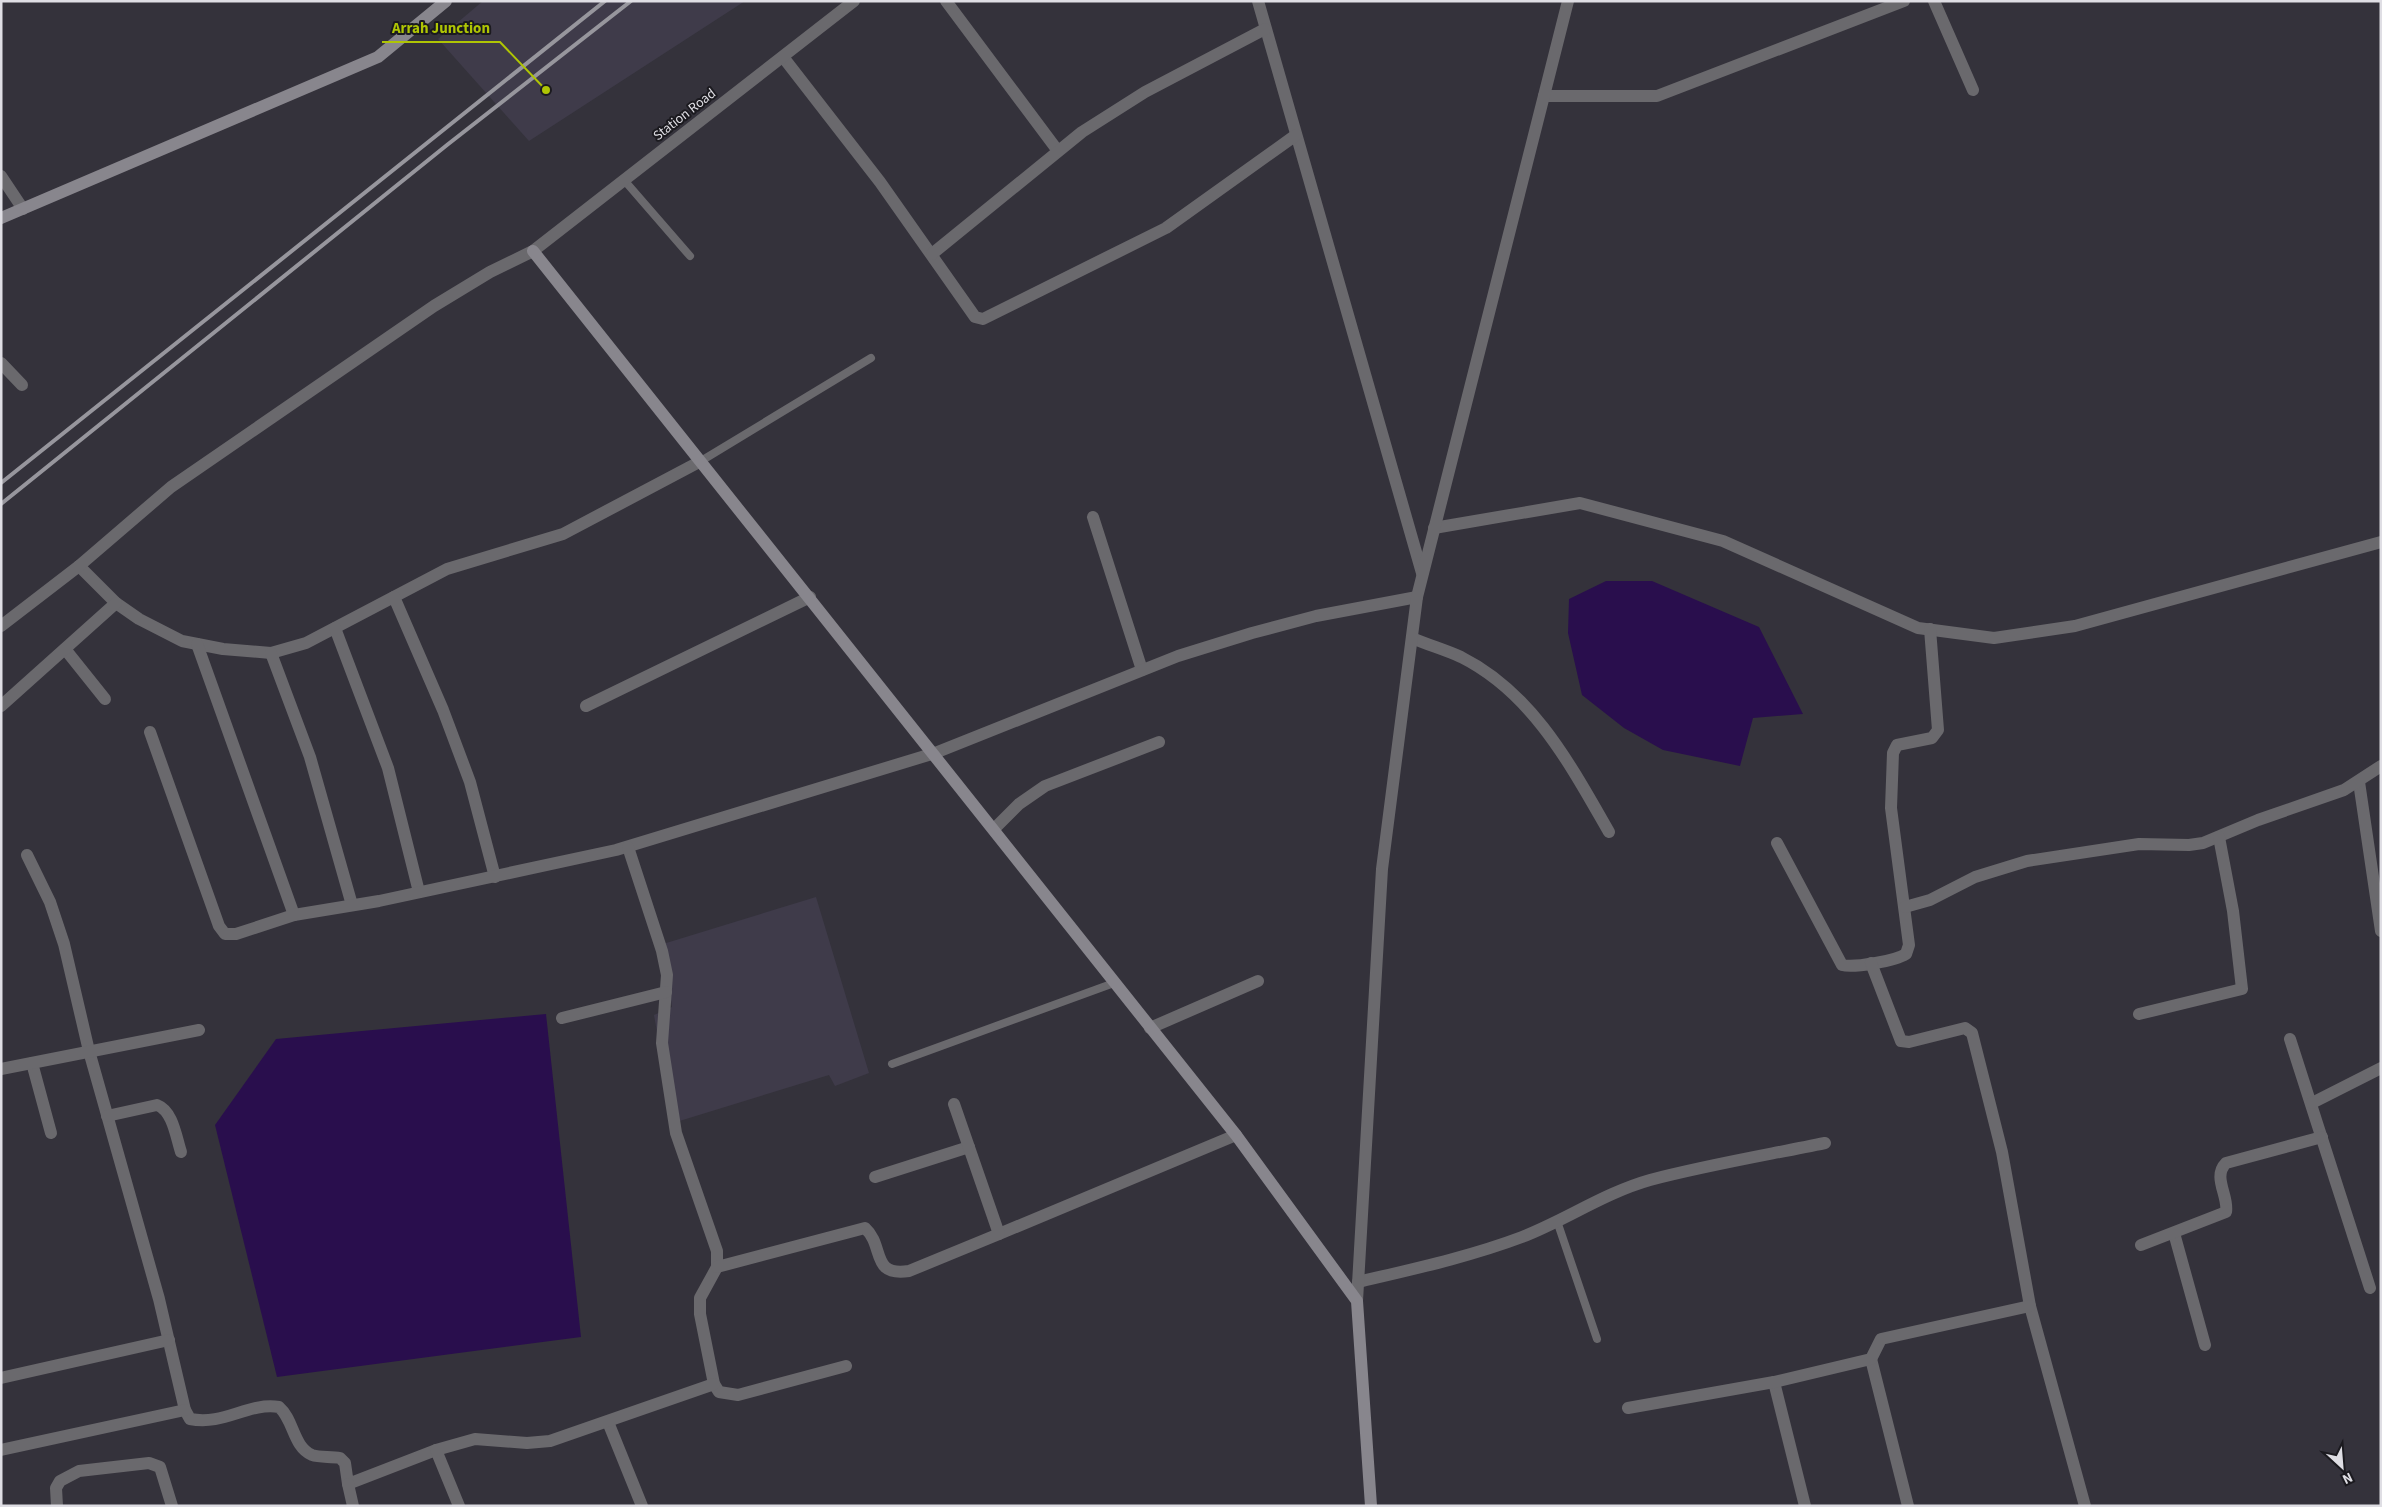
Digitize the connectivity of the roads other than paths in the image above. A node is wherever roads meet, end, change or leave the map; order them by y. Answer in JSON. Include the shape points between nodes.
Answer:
{"nodes":[{"id":1,"x":446,"y":1,"type":"edge"},
{"id":2,"x":854,"y":1,"type":"edge"},
{"id":3,"x":946,"y":1,"type":"edge"},
{"id":4,"x":1258,"y":1,"type":"edge"},
{"id":5,"x":1568,"y":1,"type":"edge"},
{"id":6,"x":1904,"y":1,"type":"edge"},
{"id":7,"x":1934,"y":1,"type":"edge"},
{"id":8,"x":1265,"y":29,"type":"junction"},
{"id":9,"x":783,"y":57,"type":"junction"},
{"id":10,"x":1973,"y":90,"type":"dead end"},
{"id":11,"x":1544,"y":96,"type":"junction"},
{"id":12,"x":1296,"y":135,"type":"junction"},
{"id":13,"x":1058,"y":151,"type":"junction"},
{"id":14,"x":1,"y":176,"type":"edge"},
{"id":15,"x":624,"y":180,"type":"junction"},
{"id":16,"x":23,"y":209,"type":"junction"},
{"id":17,"x":1,"y":218,"type":"edge"},
{"id":18,"x":532,"y":250,"type":"junction"},
{"id":19,"x":932,"y":254,"type":"junction"},
{"id":20,"x":690,"y":256,"type":"dead end"},
{"id":21,"x":871,"y":358,"type":"dead end"},
{"id":22,"x":1,"y":363,"type":"edge"},
{"id":23,"x":22,"y":385,"type":"dead end"},
{"id":24,"x":701,"y":461,"type":"junction"},
{"id":25,"x":1094,"y":517,"type":"dead end"},
{"id":26,"x":1434,"y":528,"type":"junction"},
{"id":27,"x":2381,"y":542,"type":"edge"},
{"id":28,"x":79,"y":566,"type":"junction"},
{"id":29,"x":1422,"y":575,"type":"junction"},
{"id":30,"x":394,"y":597,"type":"junction"},
{"id":31,"x":810,"y":597,"type":"junction"},
{"id":32,"x":1417,"y":597,"type":"junction"},
{"id":33,"x":116,"y":603,"type":"junction"},
{"id":34,"x":1,"y":626,"type":"edge"},
{"id":35,"x":335,"y":628,"type":"junction"},
{"id":36,"x":1930,"y":629,"type":"junction"},
{"id":37,"x":1412,"y":638,"type":"junction"},
{"id":38,"x":197,"y":644,"type":"junction"},
{"id":39,"x":65,"y":649,"type":"junction"},
{"id":40,"x":271,"y":653,"type":"junction"},
{"id":41,"x":1142,"y":670,"type":"junction"},
{"id":42,"x":105,"y":698,"type":"dead end"},
{"id":43,"x":1,"y":706,"type":"edge"},
{"id":44,"x":586,"y":706,"type":"dead end"},
{"id":45,"x":150,"y":732,"type":"dead end"},
{"id":46,"x":1159,"y":742,"type":"dead end"},
{"id":47,"x":934,"y":753,"type":"junction"},
{"id":48,"x":2381,"y":766,"type":"edge"},
{"id":49,"x":2359,"y":782,"type":"junction"},
{"id":50,"x":994,"y":829,"type":"junction"},
{"id":51,"x":1609,"y":832,"type":"dead end"},
{"id":52,"x":2219,"y":837,"type":"junction"},
{"id":53,"x":1777,"y":843,"type":"dead end"},
{"id":54,"x":628,"y":846,"type":"junction"},
{"id":55,"x":27,"y":855,"type":"dead end"},
{"id":56,"x":495,"y":877,"type":"junction"},
{"id":57,"x":419,"y":892,"type":"junction"},
{"id":58,"x":352,"y":905,"type":"junction"},
{"id":59,"x":1904,"y":907,"type":"junction"},
{"id":60,"x":294,"y":916,"type":"junction"},
{"id":61,"x":2381,"y":931,"type":"edge"},
{"id":62,"x":1871,"y":963,"type":"junction"},
{"id":63,"x":1258,"y":981,"type":"dead end"},
{"id":64,"x":1114,"y":982,"type":"junction"},
{"id":65,"x":666,"y":992,"type":"junction"},
{"id":66,"x":2139,"y":1014,"type":"dead end"},
{"id":67,"x":562,"y":1018,"type":"dead end"},
{"id":68,"x":1150,"y":1028,"type":"junction"},
{"id":69,"x":199,"y":1030,"type":"dead end"},
{"id":70,"x":2290,"y":1039,"type":"dead end"},
{"id":71,"x":88,"y":1051,"type":"junction"},
{"id":72,"x":32,"y":1063,"type":"junction"},
{"id":73,"x":892,"y":1064,"type":"dead end"},
{"id":74,"x":2381,"y":1068,"type":"edge"},
{"id":75,"x":1,"y":1069,"type":"edge"},
{"id":76,"x":2312,"y":1103,"type":"junction"},
{"id":77,"x":954,"y":1104,"type":"dead end"},
{"id":78,"x":107,"y":1116,"type":"junction"},
{"id":79,"x":51,"y":1134,"type":"dead end"},
{"id":80,"x":1236,"y":1135,"type":"junction"},
{"id":81,"x":2322,"y":1137,"type":"junction"},
{"id":82,"x":1825,"y":1143,"type":"dead end"},
{"id":83,"x":969,"y":1147,"type":"junction"},
{"id":84,"x":182,"y":1152,"type":"dead end"},
{"id":85,"x":875,"y":1177,"type":"dead end"},
{"id":86,"x":1556,"y":1221,"type":"junction"},
{"id":87,"x":2174,"y":1233,"type":"junction"},
{"id":88,"x":999,"y":1234,"type":"junction"},
{"id":89,"x":2141,"y":1246,"type":"dead end"},
{"id":90,"x":717,"y":1267,"type":"junction"},
{"id":91,"x":1358,"y":1282,"type":"junction"},
{"id":92,"x":2370,"y":1288,"type":"dead end"},
{"id":93,"x":1357,"y":1301,"type":"junction"},
{"id":94,"x":2030,"y":1306,"type":"junction"},
{"id":95,"x":1597,"y":1339,"type":"dead end"},
{"id":96,"x":169,"y":1340,"type":"junction"},
{"id":97,"x":2205,"y":1345,"type":"dead end"},
{"id":98,"x":1871,"y":1359,"type":"junction"},
{"id":99,"x":846,"y":1366,"type":"dead end"},
{"id":100,"x":1,"y":1378,"type":"edge"},
{"id":101,"x":1774,"y":1382,"type":"junction"},
{"id":102,"x":714,"y":1384,"type":"junction"},
{"id":103,"x":1628,"y":1408,"type":"dead end"},
{"id":104,"x":185,"y":1410,"type":"junction"},
{"id":105,"x":608,"y":1422,"type":"junction"},
{"id":106,"x":1,"y":1450,"type":"edge"},
{"id":107,"x":436,"y":1450,"type":"junction"},
{"id":108,"x":348,"y":1484,"type":"junction"},
{"id":109,"x":351,"y":1505,"type":"edge"},
{"id":110,"x":57,"y":1506,"type":"edge"},
{"id":111,"x":172,"y":1506,"type":"edge"},
{"id":112,"x":459,"y":1506,"type":"edge"},
{"id":113,"x":642,"y":1506,"type":"edge"},
{"id":114,"x":1370,"y":1506,"type":"edge"},
{"id":115,"x":1805,"y":1506,"type":"edge"},
{"id":116,"x":1908,"y":1506,"type":"edge"},
{"id":117,"x":2085,"y":1506,"type":"edge"}],
"edges":[{"from":1,"to":16,"type":"street","via":[[378,56]]},
{"from":2,"to":9,"type":"street","name":"Station Road"},
{"from":3,"to":13,"type":"street"},
{"from":4,"to":8,"type":"street"},
{"from":5,"to":11,"type":"street"},
{"from":6,"to":11,"type":"street","via":[[1657,96]]},
{"from":7,"to":10,"type":"street"},
{"from":8,"to":12,"type":"street"},
{"from":8,"to":13,"type":"street","via":[[1145,92]]},
{"from":9,"to":15,"type":"street","name":"Station Road"},
{"from":9,"to":19,"type":"street"},
{"from":11,"to":26,"type":"street"},
{"from":12,"to":19,"type":"street","via":[[1166,228],[983,319],[972,312]]},
{"from":12,"to":29,"type":"street"},
{"from":13,"to":19,"type":"street"},
{"from":14,"to":16,"type":"street"},
{"from":15,"to":18,"type":"street","name":"Station Road"},
{"from":15,"to":20,"type":"lane"},
{"from":16,"to":17,"type":"street"},
{"from":18,"to":24,"type":"street"},
{"from":18,"to":28,"type":"street","name":"Station Road","via":[[434,306],[171,487]]},
{"from":21,"to":24,"type":"lane"},
{"from":22,"to":23,"type":"street"},
{"from":24,"to":30,"type":"street","via":[[562,534],[447,569]]},
{"from":24,"to":31,"type":"street"},
{"from":25,"to":41,"type":"street"},
{"from":26,"to":29,"type":"street"},
{"from":26,"to":36,"type":"street","via":[[1580,503],[1723,541],[1918,628]]},
{"from":27,"to":36,"type":"street","via":[[2075,626],[1994,638]]},
{"from":28,"to":33,"type":"street"},
{"from":28,"to":34,"type":"street","name":"Station Road"},
{"from":29,"to":32,"type":"street"},
{"from":30,"to":35,"type":"street"},
{"from":30,"to":56,"type":"street","via":[[470,782]]},
{"from":31,"to":44,"type":"street"},
{"from":31,"to":47,"type":"street"},
{"from":32,"to":37,"type":"street"},
{"from":32,"to":41,"type":"street","via":[[1316,616],[1252,633]]},
{"from":33,"to":38,"type":"street","via":[[162,632]]},
{"from":33,"to":39,"type":"street"},
{"from":35,"to":40,"type":"street","via":[[306,643]]},
{"from":35,"to":57,"type":"street","via":[[388,768]]},
{"from":36,"to":59,"type":"street","via":[[1938,730],[1932,738],[1901,744],[1894,748],[1893,753],[1892,808]]},
{"from":37,"to":51,"type":"street","via":[[1462,657],[1512,693],[1561,750]]},
{"from":37,"to":91,"type":"street","via":[[1382,869]]},
{"from":38,"to":40,"type":"street"},
{"from":38,"to":60,"type":"street"},
{"from":39,"to":42,"type":"street"},
{"from":39,"to":43,"type":"street"},
{"from":40,"to":58,"type":"street","via":[[310,757]]},
{"from":41,"to":47,"type":"street"},
{"from":45,"to":60,"type":"street","via":[[219,926],[225,934],[236,934]]},
{"from":46,"to":50,"type":"street","via":[[1045,786],[1019,804]]},
{"from":47,"to":50,"type":"street"},
{"from":47,"to":54,"type":"street"},
{"from":48,"to":49,"type":"street"},
{"from":49,"to":52,"type":"street"},
{"from":49,"to":61,"type":"street"},
{"from":50,"to":64,"type":"street"},
{"from":52,"to":59,"type":"street","via":[[2196,845],[2139,844],[2027,861],[1975,877],[1930,900]]},
{"from":52,"to":66,"type":"street","via":[[2233,911],[2242,988]]},
{"from":53,"to":62,"type":"street","via":[[1840,963],[1848,966]]},
{"from":54,"to":56,"type":"street"},
{"from":54,"to":65,"type":"street","via":[[662,951],[667,975]]},
{"from":55,"to":71,"type":"street","via":[[50,902],[64,944]]},
{"from":56,"to":57,"type":"street"},
{"from":57,"to":58,"type":"street"},
{"from":58,"to":60,"type":"street"},
{"from":59,"to":62,"type":"street","via":[[1909,945],[1906,954],[1897,959]]},
{"from":62,"to":94,"type":"street","via":[[1901,1041],[1909,1042],[1965,1028],[1972,1033],[2002,1152]]},
{"from":63,"to":68,"type":"street"},
{"from":64,"to":68,"type":"street"},
{"from":64,"to":73,"type":"lane"},
{"from":65,"to":67,"type":"street"},
{"from":65,"to":90,"type":"street","via":[[662,1043],[676,1133],[714,1237]]},
{"from":68,"to":80,"type":"street"},
{"from":69,"to":71,"type":"street"},
{"from":70,"to":76,"type":"street"},
{"from":71,"to":72,"type":"street"},
{"from":71,"to":78,"type":"street"},
{"from":72,"to":75,"type":"street"},
{"from":72,"to":79,"type":"street"},
{"from":74,"to":76,"type":"street"},
{"from":76,"to":81,"type":"street"},
{"from":77,"to":83,"type":"street"},
{"from":78,"to":84,"type":"street","via":[[157,1105],[164,1108]]},
{"from":78,"to":96,"type":"street"},
{"from":80,"to":88,"type":"street"},
{"from":80,"to":93,"type":"street"},
{"from":81,"to":87,"type":"street","via":[[2226,1163],[2220,1178],[2226,1212]]},
{"from":81,"to":92,"type":"street"},
{"from":82,"to":86,"type":"street","via":[[1650,1181],[1594,1201]]},
{"from":83,"to":85,"type":"street"},
{"from":83,"to":88,"type":"street"},
{"from":86,"to":91,"type":"street","via":[[1484,1250]]},
{"from":86,"to":95,"type":"lane"},
{"from":87,"to":89,"type":"street"},
{"from":87,"to":97,"type":"street"},
{"from":88,"to":90,"type":"street","via":[[909,1271],[886,1269],[871,1234],[865,1228]]},
{"from":90,"to":102,"type":"street","via":[[700,1298],[700,1314]]},
{"from":91,"to":93,"type":"street"},
{"from":93,"to":114,"type":"street"},
{"from":94,"to":98,"type":"street","via":[[1881,1339]]},
{"from":94,"to":117,"type":"street"},
{"from":96,"to":100,"type":"street"},
{"from":96,"to":104,"type":"street"},
{"from":98,"to":101,"type":"street"},
{"from":98,"to":116,"type":"street"},
{"from":99,"to":102,"type":"street","via":[[738,1395],[719,1392]]},
{"from":101,"to":103,"type":"street"},
{"from":101,"to":115,"type":"street"},
{"from":102,"to":105,"type":"street"},
{"from":104,"to":106,"type":"street"},
{"from":104,"to":108,"type":"street","via":[[190,1419],[211,1421],[268,1405],[279,1407],[291,1421],[305,1451],[314,1456],[340,1458],[345,1463]]},
{"from":105,"to":107,"type":"street","via":[[550,1441],[527,1443],[474,1439]]},
{"from":105,"to":113,"type":"street"},
{"from":107,"to":108,"type":"street"},
{"from":107,"to":112,"type":"street"},
{"from":108,"to":109,"type":"street"},
{"from":110,"to":111,"type":"street","via":[[56,1488],[68,1476],[79,1471],[149,1463],[160,1467]]}]}
